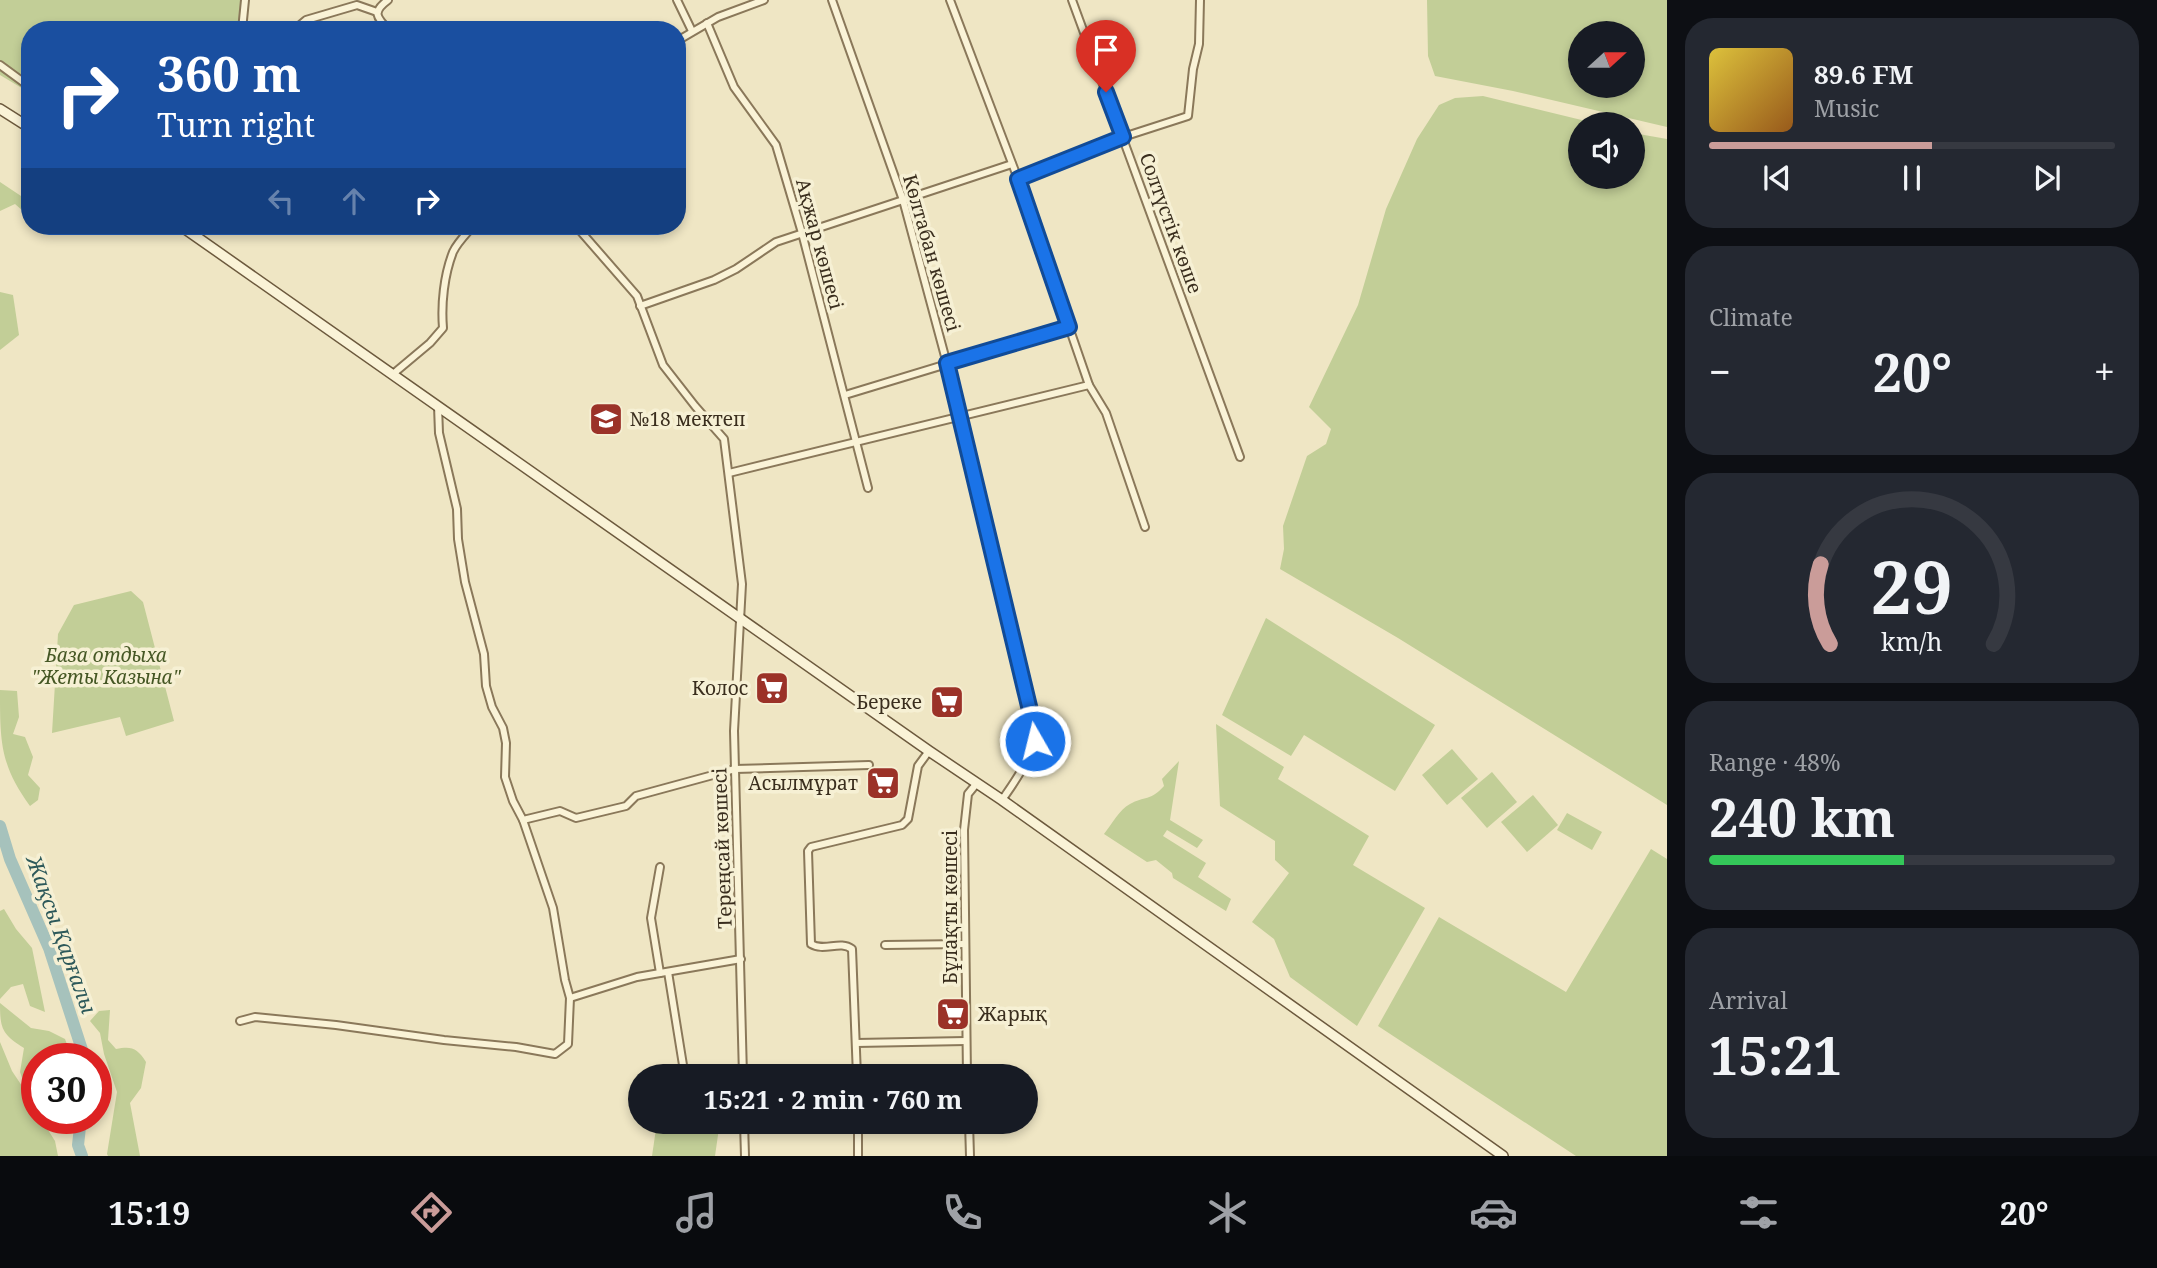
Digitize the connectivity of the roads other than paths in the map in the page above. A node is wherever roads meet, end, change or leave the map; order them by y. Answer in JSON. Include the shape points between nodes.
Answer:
{"nodes":[{"id":1,"x":245,"y":0,"type":"edge"},
{"id":2,"x":388,"y":0,"type":"edge"},
{"id":3,"x":677,"y":0,"type":"edge"},
{"id":4,"x":764,"y":0,"type":"edge"},
{"id":5,"x":832,"y":0,"type":"edge"},
{"id":6,"x":950,"y":0,"type":"edge"},
{"id":7,"x":1072,"y":0,"type":"edge"},
{"id":8,"x":1200,"y":0,"type":"edge"},
{"id":9,"x":377,"y":12,"type":"junction"},
{"id":10,"x":243,"y":21,"type":"edge"},
{"id":11,"x":305,"y":21,"type":"edge"},
{"id":12,"x":380,"y":21,"type":"edge"},
{"id":13,"x":707,"y":23,"type":"junction"},
{"id":14,"x":692,"y":31,"type":"junction"},
{"id":15,"x":686,"y":35,"type":"edge"},
{"id":16,"x":0,"y":65,"type":"edge"},
{"id":17,"x":21,"y":80,"type":"edge"},
{"id":18,"x":0,"y":109,"type":"edge"},
{"id":19,"x":21,"y":122,"type":"edge"},
{"id":20,"x":1123,"y":137,"type":"junction"},
{"id":21,"x":1012,"y":164,"type":"junction"},
{"id":22,"x":1018,"y":179,"type":"junction"},
{"id":23,"x":903,"y":200,"type":"junction"},
{"id":24,"x":802,"y":233,"type":"junction"},
{"id":25,"x":194,"y":235,"type":"edge"},
{"id":26,"x":466,"y":235,"type":"edge"},
{"id":27,"x":584,"y":235,"type":"edge"},
{"id":28,"x":640,"y":306,"type":"junction"},
{"id":29,"x":1069,"y":327,"type":"junction"},
{"id":30,"x":947,"y":363,"type":"junction"},
{"id":31,"x":393,"y":374,"type":"junction"},
{"id":32,"x":1088,"y":385,"type":"junction"},
{"id":33,"x":845,"y":395,"type":"junction"},
{"id":34,"x":438,"y":406,"type":"junction"},
{"id":35,"x":961,"y":416,"type":"junction"},
{"id":36,"x":857,"y":442,"type":"junction"},
{"id":37,"x":1240,"y":457,"type":"dead end"},
{"id":38,"x":729,"y":473,"type":"junction"},
{"id":39,"x":868,"y":488,"type":"dead end"},
{"id":40,"x":1145,"y":527,"type":"dead end"},
{"id":41,"x":741,"y":619,"type":"junction"},
{"id":42,"x":929,"y":751,"type":"junction"},
{"id":43,"x":869,"y":765,"type":"dead end"},
{"id":44,"x":735,"y":769,"type":"junction"},
{"id":45,"x":976,"y":783,"type":"junction"},
{"id":46,"x":1002,"y":800,"type":"junction"},
{"id":47,"x":523,"y":820,"type":"junction"},
{"id":48,"x":660,"y":867,"type":"dead end"},
{"id":49,"x":965,"y":944,"type":"junction"},
{"id":50,"x":885,"y":945,"type":"dead end"},
{"id":51,"x":741,"y":959,"type":"junction"},
{"id":52,"x":664,"y":972,"type":"junction"},
{"id":53,"x":570,"y":998,"type":"junction"},
{"id":54,"x":240,"y":1021,"type":"dead end"},
{"id":55,"x":967,"y":1041,"type":"junction"},
{"id":56,"x":856,"y":1043,"type":"junction"},
{"id":57,"x":683,"y":1064,"type":"edge"},
{"id":58,"x":743,"y":1064,"type":"edge"},
{"id":59,"x":857,"y":1064,"type":"edge"},
{"id":60,"x":967,"y":1064,"type":"edge"},
{"id":61,"x":744,"y":1134,"type":"edge"},
{"id":62,"x":858,"y":1134,"type":"edge"},
{"id":63,"x":969,"y":1134,"type":"edge"},
{"id":64,"x":745,"y":1156,"type":"edge"},
{"id":65,"x":858,"y":1156,"type":"edge"},
{"id":66,"x":970,"y":1156,"type":"edge"},
{"id":67,"x":1503,"y":1156,"type":"edge"}],
"edges":[{"from":1,"to":10,"type":"street"},
{"from":2,"to":9,"type":"street"},
{"from":3,"to":14,"type":"street"},
{"from":4,"to":13,"type":"street"},
{"from":5,"to":23,"type":"street","name":"Көлтабан көшесі"},
{"from":6,"to":21,"type":"street"},
{"from":7,"to":20,"type":"street","name":"Солтүстік көше"},
{"from":8,"to":20,"type":"street","via":[[1199,44],[1188,116]]},
{"from":9,"to":11,"type":"street","via":[[357,5]]},
{"from":9,"to":12,"type":"street"},
{"from":13,"to":14,"type":"street"},
{"from":13,"to":24,"type":"street","name":"Ақжар көшесі","via":[[734,87],[776,145]]},
{"from":14,"to":15,"type":"street"},
{"from":16,"to":17,"type":"street"},
{"from":18,"to":19,"type":"main road"},
{"from":20,"to":22,"type":"street"},
{"from":20,"to":37,"type":"street","name":"Солтүстік көше"},
{"from":21,"to":22,"type":"street"},
{"from":21,"to":23,"type":"street"},
{"from":22,"to":29,"type":"street"},
{"from":23,"to":24,"type":"street"},
{"from":23,"to":30,"type":"street","name":"Көлтабан көшесі"},
{"from":24,"to":28,"type":"street","via":[[776,242],[714,280]]},
{"from":24,"to":33,"type":"street","name":"Ақжар көшесі"},
{"from":25,"to":31,"type":"main road"},
{"from":26,"to":31,"type":"street","via":[[454,250],[444,289],[443,328]]},
{"from":27,"to":28,"type":"street","name":"Тереңсай көшесі","via":[[637,296]]},
{"from":28,"to":38,"type":"street","name":"Тереңсай көшесі","via":[[663,365],[724,439]]},
{"from":29,"to":30,"type":"street"},
{"from":29,"to":32,"type":"street"},
{"from":30,"to":33,"type":"street"},
{"from":30,"to":35,"type":"street","name":"Көлтабан көшесі"},
{"from":31,"to":34,"type":"main road"},
{"from":32,"to":35,"type":"street"},
{"from":32,"to":40,"type":"street","via":[[1106,414]]},
{"from":33,"to":36,"type":"street","name":"Ақжар көшесі"},
{"from":34,"to":41,"type":"main road"},
{"from":34,"to":47,"type":"street","via":[[439,433],[457,509],[457,539],[484,654],[486,686],[503,728],[505,777]]},
{"from":35,"to":36,"type":"street"},
{"from":35,"to":46,"type":"street","name":"Көлтабан көшесі","via":[[1035,741]]},
{"from":36,"to":38,"type":"street"},
{"from":36,"to":39,"type":"street","name":"Ақжар көшесі"},
{"from":38,"to":41,"type":"street","name":"Тереңсай көшесі","via":[[742,584]]},
{"from":41,"to":42,"type":"main road"},
{"from":41,"to":44,"type":"street","name":"Тереңсай көшесі"},
{"from":42,"to":45,"type":"main road"},
{"from":42,"to":56,"type":"street","via":[[918,766],[908,819],[902,825],[808,851],[811,944],[852,949]]},
{"from":43,"to":44,"type":"street"},
{"from":44,"to":47,"type":"street","via":[[636,796],[626,806],[576,818],[560,811]]},
{"from":44,"to":51,"type":"street","name":"Тереңсай көшесі"},
{"from":45,"to":46,"type":"main road"},
{"from":45,"to":49,"type":"street","name":"Бұлақты көшесі","via":[[968,794],[964,830]]},
{"from":46,"to":67,"type":"main road"},
{"from":47,"to":53,"type":"street","via":[[553,908]]},
{"from":48,"to":52,"type":"street","via":[[651,918]]},
{"from":49,"to":50,"type":"street"},
{"from":49,"to":55,"type":"street","name":"Бұлақты көшесі"},
{"from":51,"to":52,"type":"street"},
{"from":51,"to":58,"type":"street","name":"Тереңсай көшесі"},
{"from":52,"to":53,"type":"street"},
{"from":52,"to":57,"type":"street"},
{"from":53,"to":54,"type":"street","via":[[568,1045],[555,1054],[336,1025],[256,1017]]},
{"from":55,"to":56,"type":"street"},
{"from":55,"to":60,"type":"street","name":"Бұлақты көшесі"},
{"from":56,"to":59,"type":"street"},
{"from":61,"to":64,"type":"street"},
{"from":62,"to":65,"type":"street"},
{"from":63,"to":66,"type":"street"}]}
